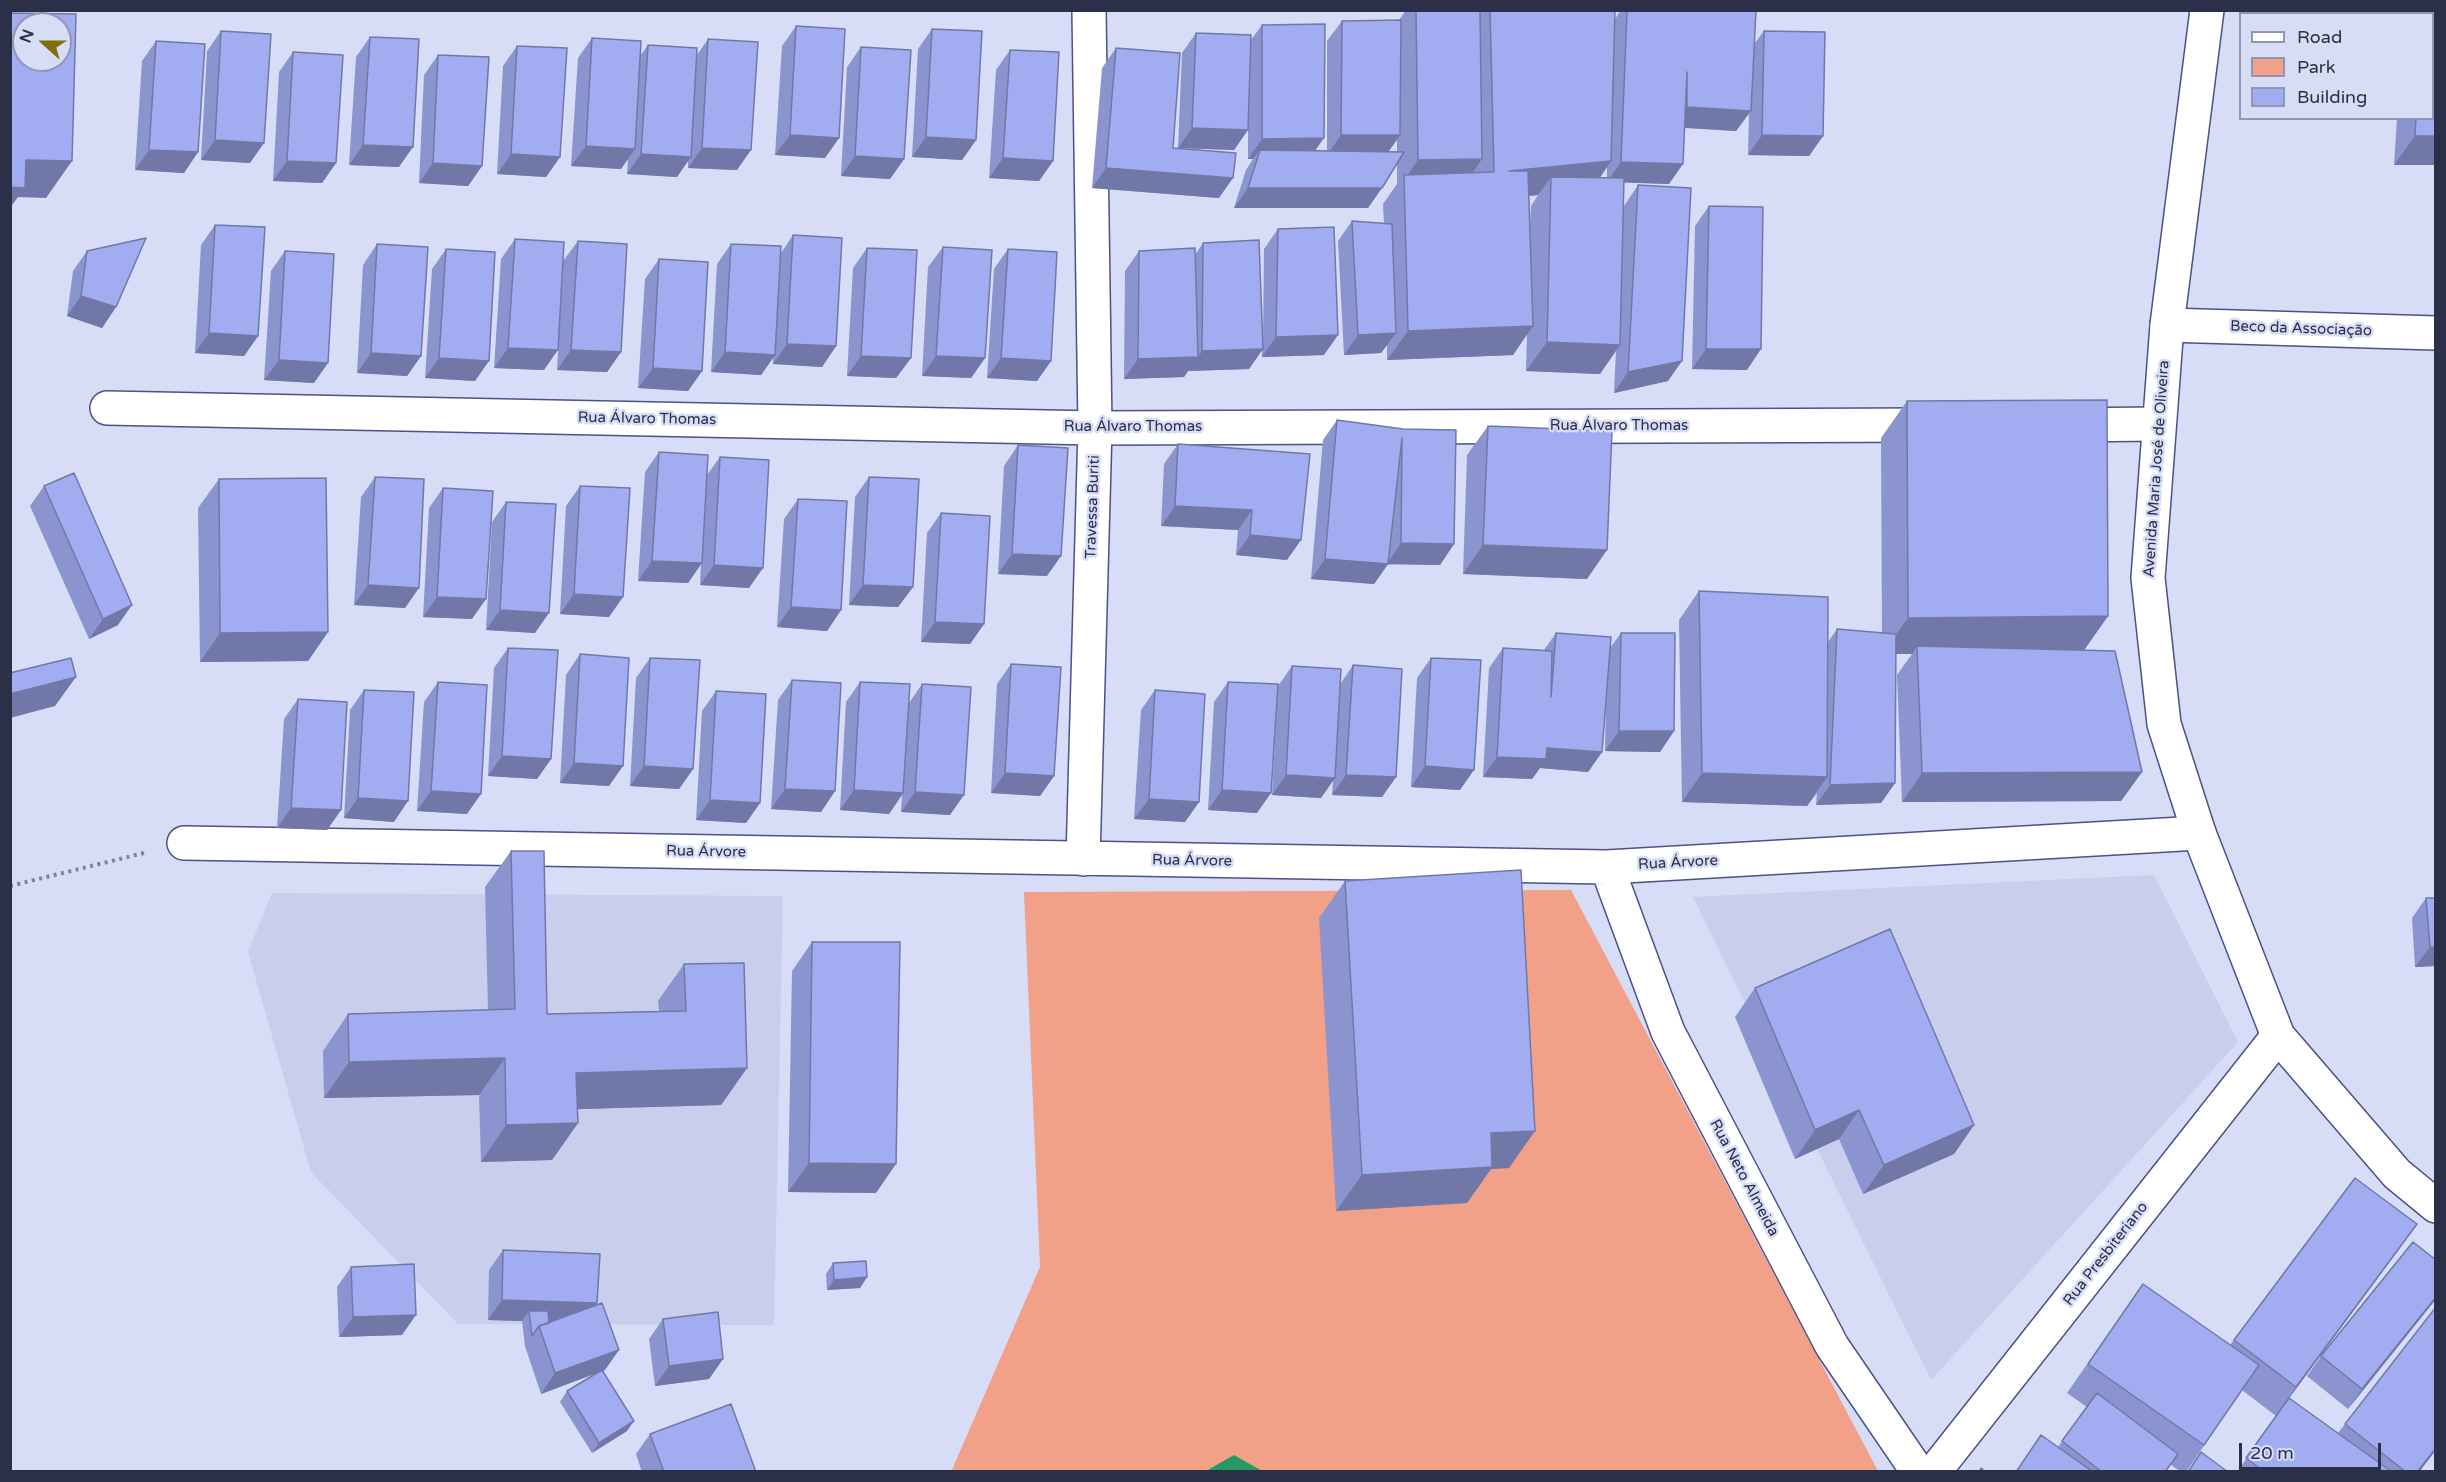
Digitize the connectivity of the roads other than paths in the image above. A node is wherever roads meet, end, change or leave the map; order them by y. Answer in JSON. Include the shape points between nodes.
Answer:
{"nodes":[{"id":1,"x":1089,"y":10,"type":"edge"},
{"id":2,"x":2207,"y":10,"type":"edge"},
{"id":3,"x":2167,"y":325,"type":"junction"},
{"id":4,"x":2436,"y":333,"type":"edge"},
{"id":5,"x":107,"y":408,"type":"dead end"},
{"id":6,"x":2159,"y":424,"type":"junction"},
{"id":7,"x":1968,"y":425,"type":"edge"},
{"id":8,"x":2028,"y":425,"type":"edge"},
{"id":9,"x":1095,"y":428,"type":"junction"},
{"id":10,"x":2199,"y":833,"type":"junction"},
{"id":11,"x":184,"y":843,"type":"road end"},
{"id":12,"x":1083,"y":859,"type":"junction"},
{"id":13,"x":1607,"y":867,"type":"junction"},
{"id":14,"x":2278,"y":1036,"type":"junction"},
{"id":15,"x":2436,"y":1206,"type":"edge"},
{"id":16,"x":1918,"y":1472,"type":"edge"},
{"id":17,"x":1934,"y":1472,"type":"edge"}],
"edges":[{"from":1,"to":9,"type":"street","name":"Travessa Buriti"},
{"from":2,"to":3,"type":"street","name":"Avenida Maria José de Oliveira"},
{"from":3,"to":4,"type":"street","name":"Beco da Associação"},
{"from":3,"to":6,"type":"street","name":"Avenida Maria José de Oliveira"},
{"from":5,"to":9,"type":"street","name":"Rua Álvaro Thomas"},
{"from":6,"to":8,"type":"street"},
{"from":6,"to":10,"type":"street","name":"Avenida Maria José de Oliveira","via":[[2148,578],[2164,724]]},
{"from":7,"to":9,"type":"street","name":"Rua Álvaro Thomas"},
{"from":9,"to":12,"type":"street","name":"Travessa Buriti"},
{"from":10,"to":13,"type":"street","name":"Rua Árvore"},
{"from":10,"to":14,"type":"street","name":"Avenida Maria José de Oliveira"},
{"from":11,"to":12,"type":"street","name":"Rua Árvore"},
{"from":12,"to":13,"type":"street","name":"Rua Árvore"},
{"from":13,"to":16,"type":"street","name":"Rua Neto Almeida","via":[[1668,1032],[1832,1346]]},
{"from":14,"to":15,"type":"street","name":"Avenida Maria José de Oliveira","via":[[2397,1174]]},
{"from":14,"to":17,"type":"street","name":"Rua Presbiteriano"}]}
